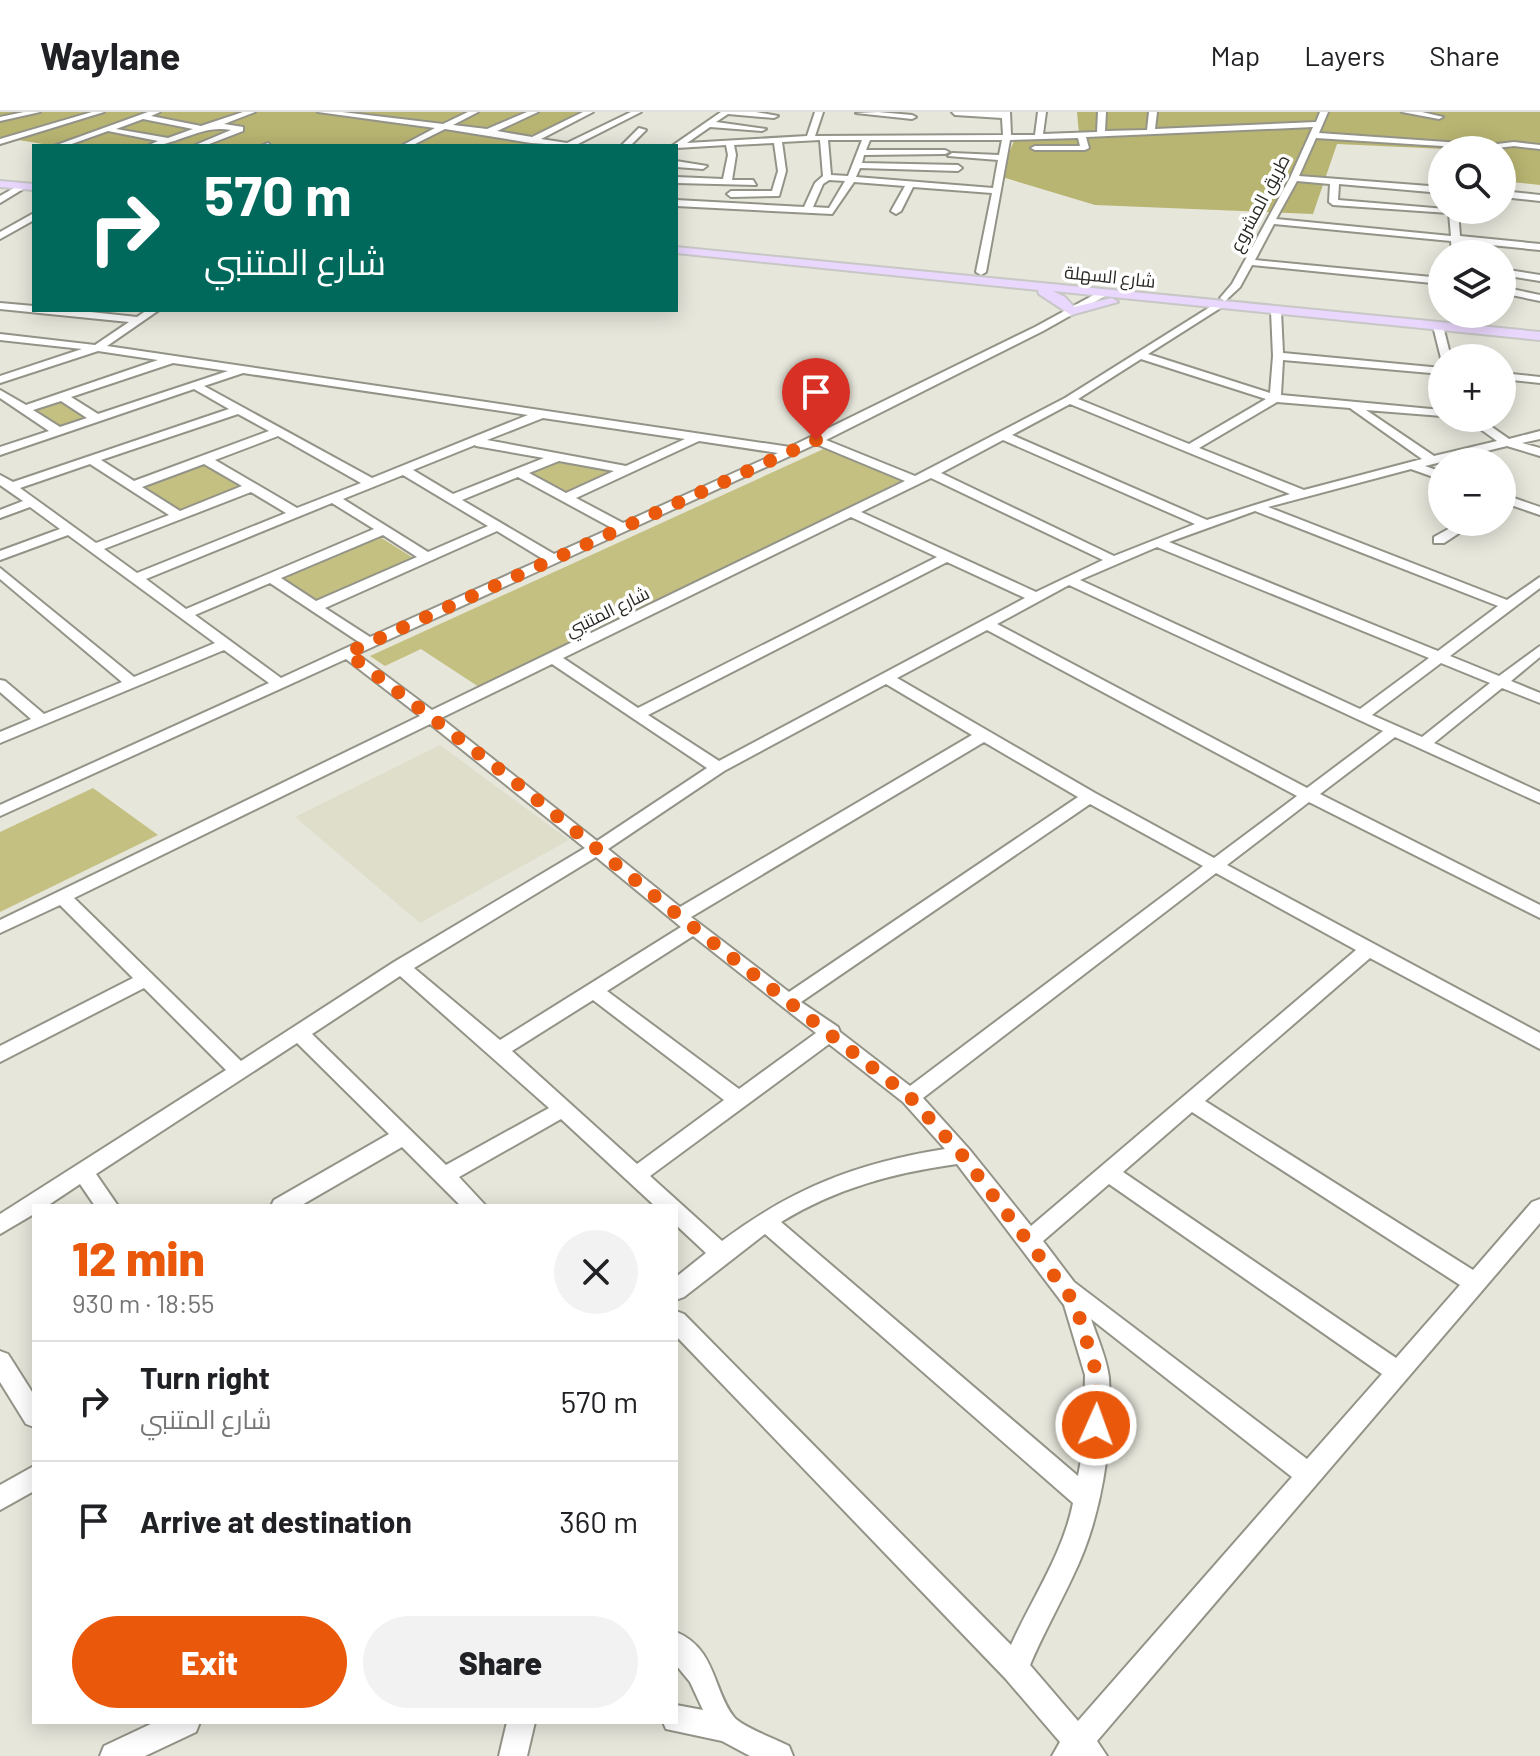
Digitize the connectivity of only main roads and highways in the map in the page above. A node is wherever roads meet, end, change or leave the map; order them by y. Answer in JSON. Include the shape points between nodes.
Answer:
{"nodes":[{"id":1,"x":0,"y":177,"type":"edge"},
{"id":2,"x":0,"y":184,"type":"edge"},
{"id":3,"x":31,"y":185,"type":"edge"},
{"id":4,"x":678,"y":243,"type":"edge"},
{"id":5,"x":678,"y":250,"type":"edge"},
{"id":6,"x":1027,"y":286,"type":"junction"},
{"id":7,"x":1145,"y":298,"type":"junction"},
{"id":8,"x":1222,"y":302,"type":"junction"},
{"id":9,"x":1540,"y":336,"type":"edge"}],
"edges":[{"from":1,"to":3,"type":"main road"},
{"from":2,"to":3,"type":"main road"},
{"from":4,"to":8,"type":"main road","name":"شارع السهلة"},
{"from":5,"to":6,"type":"main road","name":"شارع السهلة"},
{"from":6,"to":7,"type":"main road","name":"شارع السهلة"},
{"from":6,"to":7,"type":"main road","via":[[1047,292],[1071,311]]},
{"from":7,"to":8,"type":"main road","name":"شارع السهلة"},
{"from":8,"to":9,"type":"main road","name":"شارع السهلة"}]}
